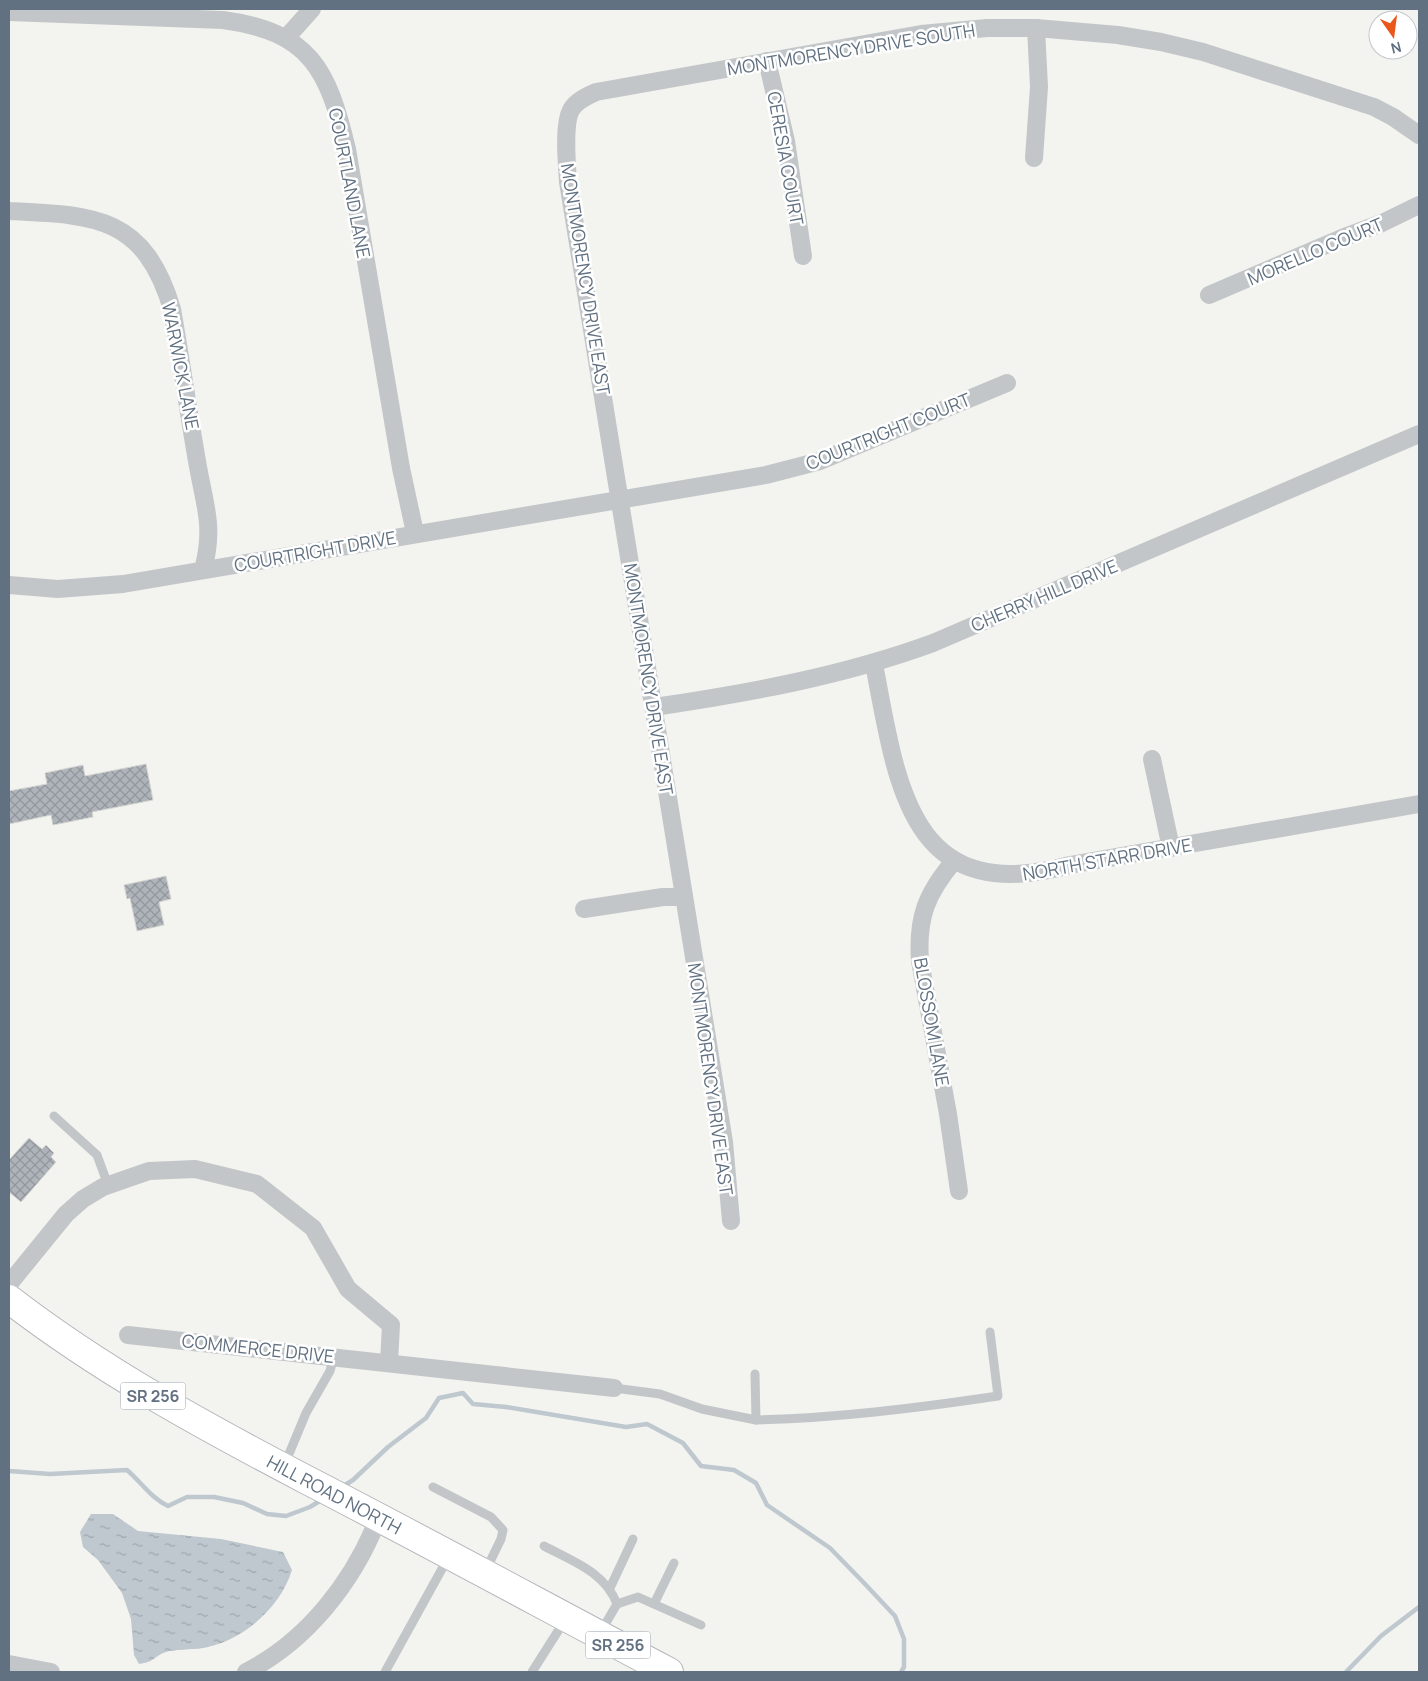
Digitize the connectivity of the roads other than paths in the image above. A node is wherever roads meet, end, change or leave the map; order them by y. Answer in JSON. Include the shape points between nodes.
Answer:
{"nodes":[{"id":1,"x":312,"y":9,"type":"edge"},
{"id":2,"x":9,"y":12,"type":"edge"},
{"id":3,"x":1036,"y":28,"type":"junction"},
{"id":4,"x":286,"y":38,"type":"junction"},
{"id":5,"x":767,"y":61,"type":"junction"},
{"id":6,"x":1419,"y":135,"type":"edge"},
{"id":7,"x":568,"y":137,"type":"joint"},
{"id":8,"x":1034,"y":158,"type":"dead end"},
{"id":9,"x":1419,"y":204,"type":"edge"},
{"id":10,"x":9,"y":211,"type":"edge"},
{"id":11,"x":803,"y":256,"type":"dead end"},
{"id":12,"x":1209,"y":295,"type":"dead end"},
{"id":13,"x":1008,"y":383,"type":"dead end"},
{"id":14,"x":1419,"y":434,"type":"edge"},
{"id":15,"x":620,"y":500,"type":"junction"},
{"id":16,"x":415,"y":533,"type":"junction"},
{"id":17,"x":203,"y":570,"type":"junction"},
{"id":18,"x":9,"y":585,"type":"edge"},
{"id":19,"x":874,"y":664,"type":"junction"},
{"id":20,"x":654,"y":707,"type":"junction"},
{"id":21,"x":1152,"y":759,"type":"dead end"},
{"id":22,"x":1419,"y":804,"type":"edge"},
{"id":23,"x":1171,"y":848,"type":"junction"},
{"id":24,"x":954,"y":862,"type":"junction"},
{"id":25,"x":684,"y":897,"type":"junction"},
{"id":26,"x":584,"y":909,"type":"dead end"},
{"id":27,"x":54,"y":1116,"type":"dead end"},
{"id":28,"x":108,"y":1185,"type":"junction"},
{"id":29,"x":959,"y":1191,"type":"dead end"},
{"id":30,"x":731,"y":1221,"type":"dead end"},
{"id":31,"x":9,"y":1284,"type":"edge"},
{"id":32,"x":9,"y":1299,"type":"edge"},
{"id":33,"x":990,"y":1332,"type":"dead end"},
{"id":34,"x":128,"y":1335,"type":"dead end"},
{"id":35,"x":334,"y":1356,"type":"junction"},
{"id":36,"x":389,"y":1362,"type":"junction"},
{"id":37,"x":755,"y":1374,"type":"dead end"},
{"id":38,"x":614,"y":1388,"type":"joint"},
{"id":39,"x":756,"y":1420,"type":"junction"},
{"id":40,"x":294,"y":1474,"type":"junction"},
{"id":41,"x":433,"y":1487,"type":"dead end"},
{"id":42,"x":378,"y":1519,"type":"junction"},
{"id":43,"x":633,"y":1539,"type":"dead end"},
{"id":44,"x":544,"y":1546,"type":"dead end"},
{"id":45,"x":449,"y":1556,"type":"junction"},
{"id":46,"x":674,"y":1563,"type":"dead end"},
{"id":47,"x":484,"y":1574,"type":"junction"},
{"id":48,"x":610,"y":1588,"type":"junction"},
{"id":49,"x":617,"y":1604,"type":"junction"},
{"id":50,"x":654,"y":1604,"type":"junction"},
{"id":51,"x":567,"y":1618,"type":"junction"},
{"id":52,"x":701,"y":1625,"type":"dead end"},
{"id":53,"x":599,"y":1635,"type":"junction"},
{"id":54,"x":9,"y":1664,"type":"edge"},
{"id":55,"x":51,"y":1672,"type":"edge"},
{"id":56,"x":246,"y":1672,"type":"edge"},
{"id":57,"x":385,"y":1672,"type":"edge"},
{"id":58,"x":532,"y":1672,"type":"edge"},
{"id":59,"x":669,"y":1672,"type":"edge"}],
"edges":[{"from":1,"to":4,"type":"street"},
{"from":2,"to":4,"type":"street","name":"COURTLAND LANE","via":[[224,20],[267,29]]},
{"from":3,"to":5,"type":"street","name":"MONTMORENCY DRIVE SOUTH","via":[[956,30]]},
{"from":3,"to":6,"type":"street","name":"MONTMORENCY DRIVE SOUTH","via":[[1118,35],[1204,52],[1374,107]]},
{"from":3,"to":8,"type":"street","via":[[1039,77]]},
{"from":4,"to":16,"type":"street","name":"COURTLAND LANE","via":[[319,68],[337,107]]},
{"from":5,"to":7,"type":"street","name":"MONTMORENCY DRIVE SOUTH","via":[[596,92],[572,108],[567,119]]},
{"from":5,"to":11,"type":"street","name":"CERESIA COURT","via":[[786,141]]},
{"from":7,"to":15,"type":"street","name":"MONTMORENCY DRIVE EAST","via":[[568,182],[574,225]]},
{"from":9,"to":12,"type":"street","name":"MORELLO COURT","via":[[1382,223]]},
{"from":10,"to":17,"type":"street","name":"WARWICK LANE","via":[[66,213],[93,218],[127,235],[156,268],[172,309],[207,505],[210,529]]},
{"from":13,"to":15,"type":"street","name":"COURTRIGHT COURT","via":[[820,461],[766,475]]},
{"from":14,"to":19,"type":"street","name":"CHERRY HILL DRIVE","via":[[933,643]]},
{"from":15,"to":16,"type":"street","name":"COURTRIGHT DRIVE"},
{"from":15,"to":20,"type":"street","name":"MONTMORENCY DRIVE EAST"},
{"from":16,"to":17,"type":"street","name":"COURTRIGHT DRIVE"},
{"from":17,"to":18,"type":"street","name":"COURTRIGHT DRIVE","via":[[80,589]]},
{"from":19,"to":20,"type":"street","name":"CHERRY HILL DRIVE","via":[[738,694]]},
{"from":19,"to":24,"type":"street","name":"NORTH STARR DRIVE","via":[[894,766],[906,799],[918,826],[931,843]]},
{"from":20,"to":25,"type":"street","name":"MONTMORENCY DRIVE EAST"},
{"from":21,"to":23,"type":"street"},
{"from":22,"to":23,"type":"street","name":"NORTH STARR DRIVE"},
{"from":23,"to":24,"type":"street","name":"NORTH STARR DRIVE","via":[[1028,874],[985,873]]},
{"from":24,"to":29,"type":"street","name":"BLOSSOM LANE","via":[[929,896],[918,939]]},
{"from":25,"to":26,"type":"street"},
{"from":25,"to":30,"type":"street","name":"MONTMORENCY DRIVE EAST","via":[[724,1142]]},
{"from":27,"to":28,"type":"lane","via":[[97,1155]]},
{"from":28,"to":31,"type":"street","via":[[82,1199],[66,1214]]},
{"from":28,"to":36,"type":"street","via":[[149,1171],[195,1170],[257,1184],[312,1228],[348,1289],[391,1325]]},
{"from":32,"to":40,"type":"main road","name":"HILL ROAD NORTH","number":"SR 256","via":[[137,1387]]},
{"from":33,"to":39,"type":"lane","via":[[998,1396],[893,1411]]},
{"from":34,"to":35,"type":"street","name":"COMMERCE DRIVE"},
{"from":35,"to":36,"type":"street","name":"COMMERCE DRIVE"},
{"from":35,"to":40,"type":"lane","via":[[330,1371],[306,1413]]},
{"from":36,"to":38,"type":"street","name":"COMMERCE DRIVE"},
{"from":37,"to":39,"type":"lane"},
{"from":38,"to":39,"type":"lane","via":[[660,1394],[702,1409]]},
{"from":40,"to":42,"type":"main road","name":"HILL ROAD NORTH","number":"SR 256"},
{"from":41,"to":47,"type":"lane","via":[[491,1517],[503,1530],[502,1539]]},
{"from":42,"to":45,"type":"main road","name":"HILL ROAD NORTH","number":"SR 256"},
{"from":42,"to":56,"type":"street","via":[[351,1574],[324,1609],[278,1653]]},
{"from":43,"to":48,"type":"lane"},
{"from":44,"to":48,"type":"lane","via":[[599,1576]]},
{"from":45,"to":47,"type":"main road","name":"HILL ROAD NORTH","number":"SR 256"},
{"from":45,"to":57,"type":"lane"},
{"from":46,"to":50,"type":"lane"},
{"from":47,"to":51,"type":"main road","name":"HILL ROAD NORTH","number":"SR 256"},
{"from":48,"to":49,"type":"lane"},
{"from":49,"to":50,"type":"lane","via":[[638,1596]]},
{"from":49,"to":53,"type":"lane"},
{"from":50,"to":52,"type":"lane"},
{"from":51,"to":53,"type":"main road","name":"HILL ROAD NORTH","number":"SR 256"},
{"from":51,"to":58,"type":"lane"},
{"from":53,"to":59,"type":"main road","name":"HILL ROAD NORTH","number":"SR 256"},
{"from":54,"to":55,"type":"street"}]}
